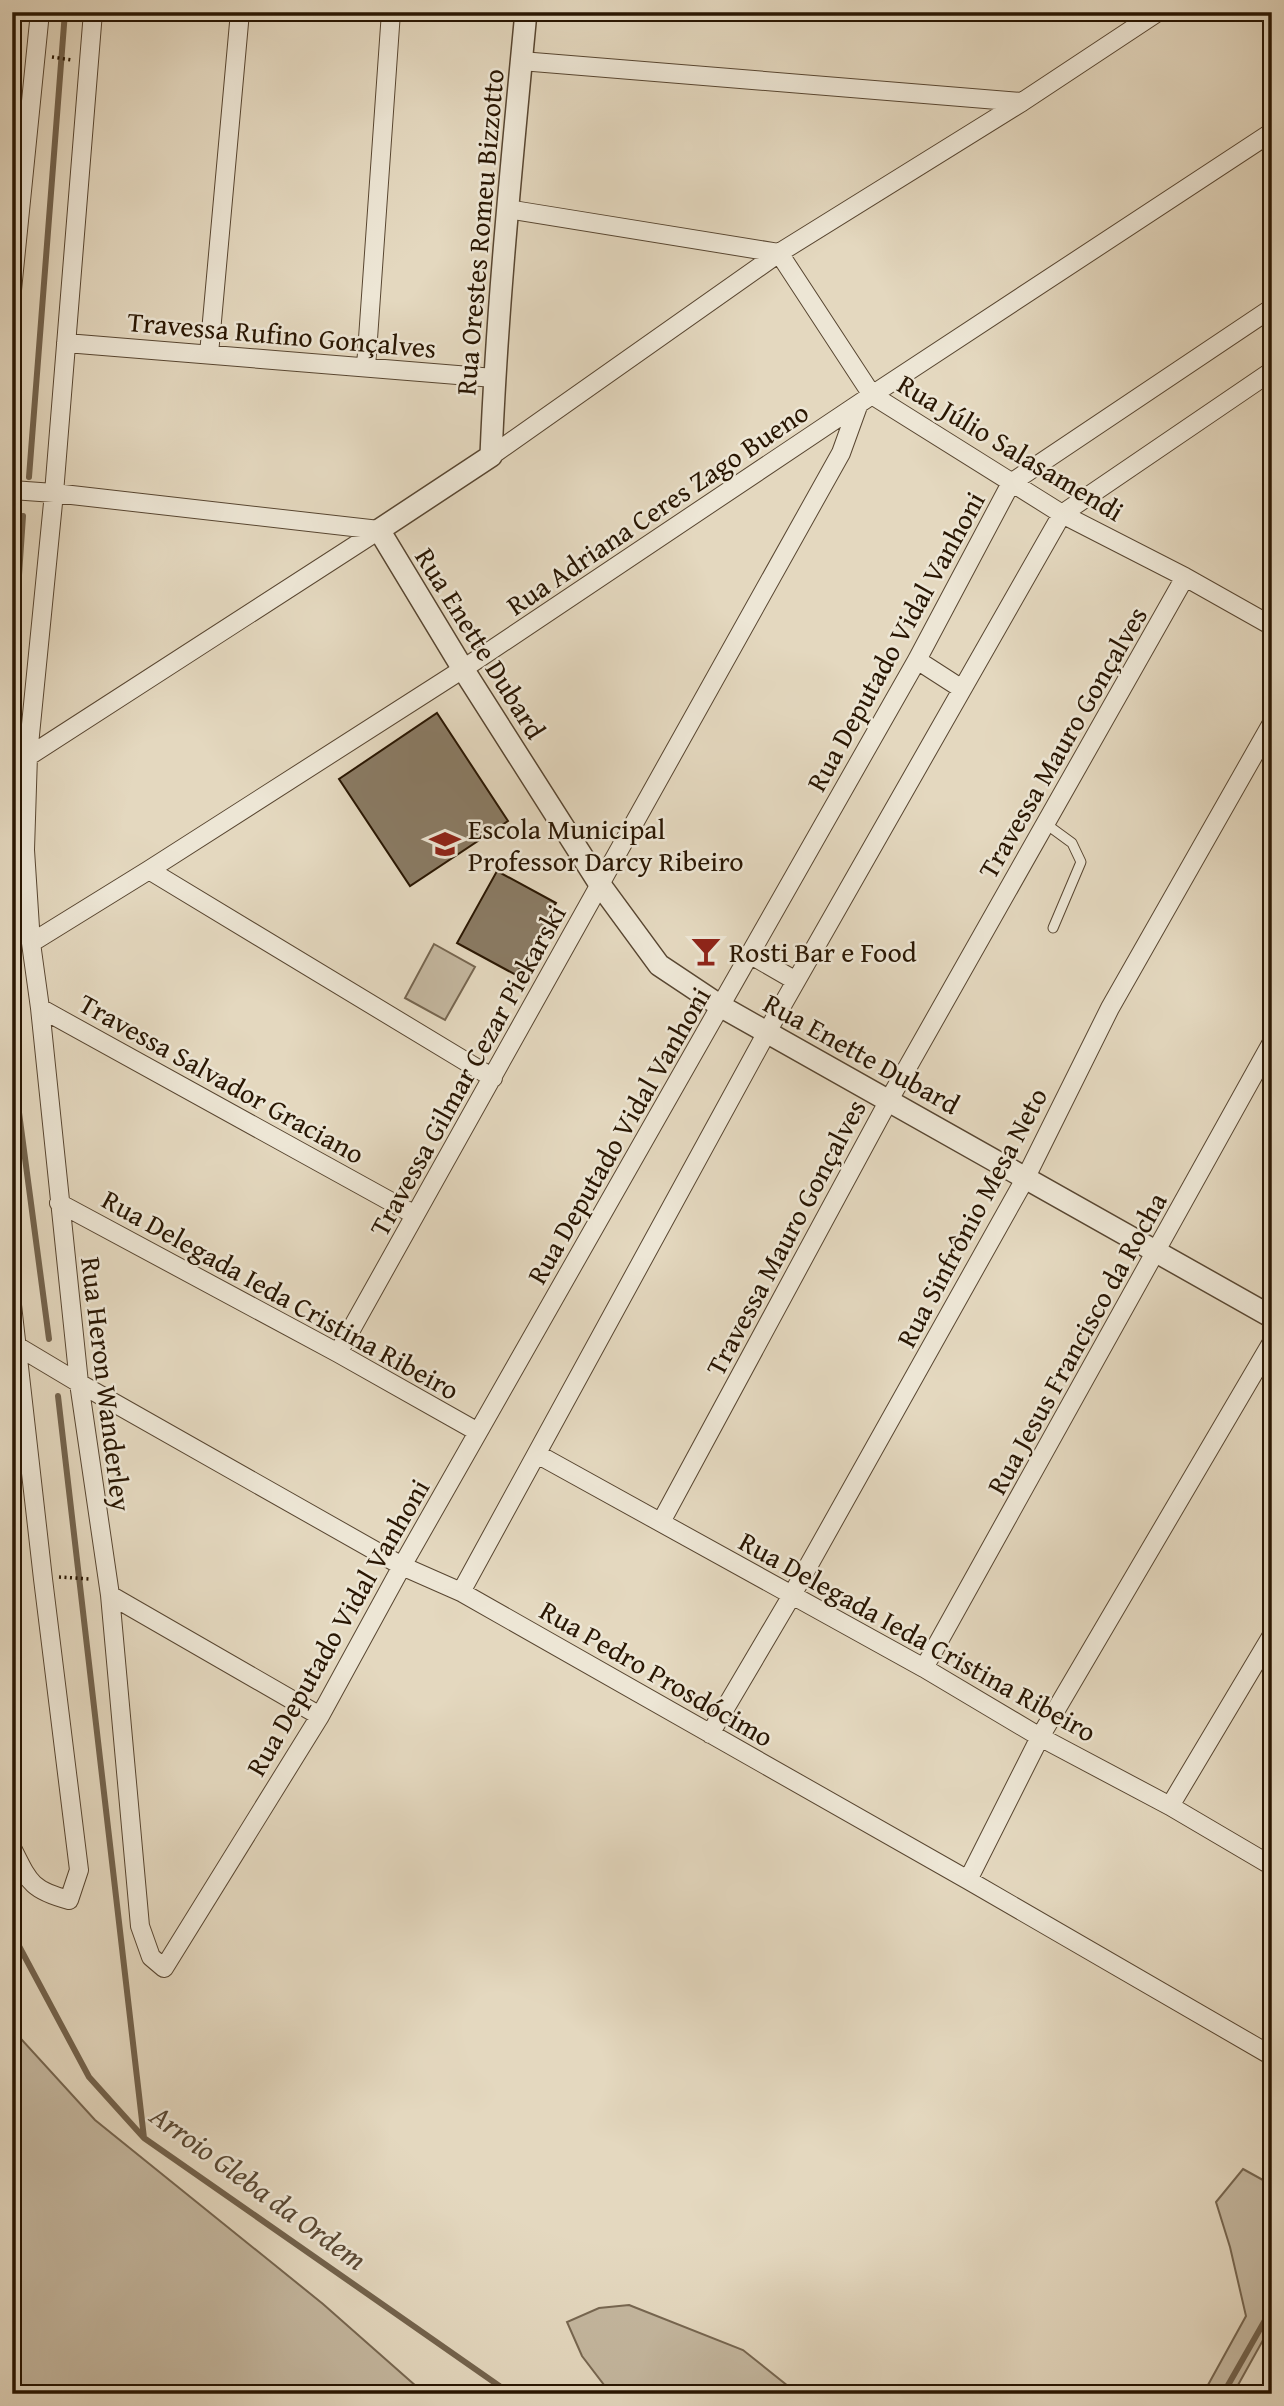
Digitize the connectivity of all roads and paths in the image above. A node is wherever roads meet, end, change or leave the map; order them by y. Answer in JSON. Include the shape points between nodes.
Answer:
{"nodes":[{"id":1,"x":40,"y":12,"type":"edge"},
{"id":2,"x":93,"y":12,"type":"edge"},
{"id":3,"x":240,"y":12,"type":"edge"},
{"id":4,"x":391,"y":12,"type":"edge"},
{"id":5,"x":526,"y":12,"type":"edge"},
{"id":6,"x":1158,"y":12,"type":"edge"},
{"id":7,"x":36,"y":54,"type":"junction"},
{"id":8,"x":521,"y":61,"type":"junction"},
{"id":9,"x":89,"y":63,"type":"junction"},
{"id":10,"x":1022,"y":102,"type":"junction"},
{"id":11,"x":1272,"y":132,"type":"edge"},
{"id":12,"x":507,"y":209,"type":"junction"},
{"id":13,"x":779,"y":253,"type":"junction"},
{"id":14,"x":12,"y":290,"type":"edge"},
{"id":15,"x":1272,"y":308,"type":"edge"},
{"id":16,"x":66,"y":343,"type":"junction"},
{"id":17,"x":209,"y":354,"type":"junction"},
{"id":18,"x":366,"y":367,"type":"junction"},
{"id":19,"x":1272,"y":372,"type":"edge"},
{"id":20,"x":494,"y":378,"type":"junction"},
{"id":21,"x":865,"y":401,"type":"junction"},
{"id":22,"x":491,"y":456,"type":"junction"},
{"id":23,"x":1012,"y":482,"type":"junction"},
{"id":24,"x":12,"y":490,"type":"edge"},
{"id":25,"x":54,"y":493,"type":"junction"},
{"id":26,"x":1062,"y":514,"type":"junction"},
{"id":27,"x":379,"y":530,"type":"junction"},
{"id":28,"x":1185,"y":577,"type":"junction"},
{"id":29,"x":1272,"y":626,"type":"edge"},
{"id":30,"x":918,"y":660,"type":"junction"},
{"id":31,"x":463,"y":669,"type":"junction"},
{"id":32,"x":962,"y":689,"type":"junction"},
{"id":33,"x":1272,"y":723,"type":"edge"},
{"id":34,"x":28,"y":755,"type":"junction"},
{"id":35,"x":12,"y":766,"type":"edge"},
{"id":36,"x":1046,"y":824,"type":"junction"},
{"id":37,"x":149,"y":870,"type":"junction"},
{"id":38,"x":601,"y":886,"type":"junction"},
{"id":39,"x":1053,"y":928,"type":"dead end"},
{"id":40,"x":31,"y":943,"type":"junction"},
{"id":41,"x":751,"y":956,"type":"junction"},
{"id":42,"x":796,"y":981,"type":"junction"},
{"id":43,"x":722,"y":1007,"type":"junction"},
{"id":44,"x":40,"y":1008,"type":"junction"},
{"id":45,"x":767,"y":1032,"type":"junction"},
{"id":46,"x":1272,"y":1042,"type":"edge"},
{"id":47,"x":494,"y":1078,"type":"junction"},
{"id":48,"x":889,"y":1100,"type":"junction"},
{"id":49,"x":1025,"y":1179,"type":"junction"},
{"id":50,"x":59,"y":1203,"type":"junction"},
{"id":51,"x":415,"y":1214,"type":"junction"},
{"id":52,"x":1156,"y":1253,"type":"junction"},
{"id":53,"x":12,"y":1305,"type":"edge"},
{"id":54,"x":1272,"y":1317,"type":"edge"},
{"id":55,"x":1272,"y":1342,"type":"edge"},
{"id":56,"x":15,"y":1344,"type":"edge"},
{"id":57,"x":338,"y":1353,"type":"junction"},
{"id":58,"x":79,"y":1383,"type":"junction"},
{"id":59,"x":478,"y":1432,"type":"junction"},
{"id":60,"x":537,"y":1454,"type":"junction"},
{"id":61,"x":661,"y":1522,"type":"junction"},
{"id":62,"x":402,"y":1566,"type":"junction"},
{"id":63,"x":58,"y":1577,"type":"dead end"},
{"id":64,"x":98,"y":1579,"type":"dead end"},
{"id":65,"x":461,"y":1592,"type":"junction"},
{"id":66,"x":110,"y":1595,"type":"junction"},
{"id":67,"x":792,"y":1595,"type":"junction"},
{"id":68,"x":1272,"y":1635,"type":"edge"},
{"id":69,"x":924,"y":1668,"type":"junction"},
{"id":70,"x":320,"y":1716,"type":"junction"},
{"id":71,"x":710,"y":1734,"type":"junction"},
{"id":72,"x":1040,"y":1737,"type":"junction"},
{"id":73,"x":1170,"y":1806,"type":"junction"},
{"id":74,"x":12,"y":1848,"type":"edge"},
{"id":75,"x":1272,"y":1866,"type":"edge"},
{"id":76,"x":968,"y":1880,"type":"junction"},
{"id":77,"x":164,"y":1968,"type":"joint"},
{"id":78,"x":1272,"y":2056,"type":"edge"}],
"edges":[{"from":1,"to":7,"type":"street"},
{"from":2,"to":9,"type":"street","name":"Rua Heron Wanderley"},
{"from":3,"to":17,"type":"street"},
{"from":4,"to":18,"type":"street"},
{"from":5,"to":8,"type":"street","name":"Rua Orestes Romeu Bizzotto"},
{"from":6,"to":10,"type":"street"},
{"from":7,"to":9,"type":"path"},
{"from":7,"to":14,"type":"street"},
{"from":8,"to":10,"type":"street"},
{"from":8,"to":12,"type":"street","name":"Rua Orestes Romeu Bizzotto"},
{"from":9,"to":16,"type":"street","name":"Rua Heron Wanderley"},
{"from":10,"to":13,"type":"street"},
{"from":11,"to":21,"type":"street","name":"Rua Adriana Ceres Zago Bueno"},
{"from":12,"to":13,"type":"street"},
{"from":12,"to":20,"type":"street","name":"Rua Orestes Romeu Bizzotto"},
{"from":13,"to":21,"type":"street","name":"Rua Júlio Salasamendi"},
{"from":13,"to":22,"type":"street"},
{"from":15,"to":23,"type":"street","name":"Rua Deputado Vidal Vanhoni"},
{"from":16,"to":17,"type":"street","name":"Travessa Rufino Gonçalves"},
{"from":16,"to":25,"type":"street","name":"Rua Heron Wanderley"},
{"from":17,"to":18,"type":"street","name":"Travessa Rufino Gonçalves"},
{"from":18,"to":20,"type":"street","name":"Travessa Rufino Gonçalves"},
{"from":19,"to":26,"type":"street"},
{"from":20,"to":22,"type":"street","name":"Rua Orestes Romeu Bizzotto"},
{"from":21,"to":23,"type":"street","name":"Rua Júlio Salasamendi"},
{"from":21,"to":31,"type":"street","name":"Rua Adriana Ceres Zago Bueno"},
{"from":21,"to":38,"type":"street","name":"Travessa Gilmar Cezar Piekarski","via":[[841,453]]},
{"from":22,"to":27,"type":"street"},
{"from":23,"to":26,"type":"street","name":"Rua Júlio Salasamendi"},
{"from":23,"to":30,"type":"street","name":"Rua Deputado Vidal Vanhoni"},
{"from":24,"to":25,"type":"street"},
{"from":25,"to":27,"type":"street"},
{"from":25,"to":34,"type":"street","name":"Rua Heron Wanderley"},
{"from":26,"to":28,"type":"street","name":"Rua Júlio Salasamendi"},
{"from":26,"to":32,"type":"street"},
{"from":27,"to":31,"type":"street","name":"Rua Enette Dubard"},
{"from":27,"to":34,"type":"street"},
{"from":28,"to":29,"type":"street","name":"Rua Júlio Salasamendi"},
{"from":28,"to":36,"type":"street","name":"Travessa Mauro Gonçalves"},
{"from":30,"to":32,"type":"street"},
{"from":30,"to":41,"type":"street","name":"Rua Deputado Vidal Vanhoni"},
{"from":31,"to":37,"type":"street","name":"Rua Adriana Ceres Zago Bueno"},
{"from":31,"to":38,"type":"street","name":"Rua Enette Dubard"},
{"from":32,"to":42,"type":"street"},
{"from":33,"to":49,"type":"street","name":"Rua Sinfrônio Mesa Neto","via":[[1110,1008]]},
{"from":34,"to":35,"type":"street"},
{"from":34,"to":40,"type":"street","name":"Rua Heron Wanderley","via":[[25,850]]},
{"from":36,"to":39,"type":"lane","via":[[1072,843],[1081,862]]},
{"from":36,"to":48,"type":"street","name":"Travessa Mauro Gonçalves"},
{"from":37,"to":40,"type":"street","name":"Rua Adriana Ceres Zago Bueno"},
{"from":37,"to":47,"type":"street"},
{"from":38,"to":43,"type":"street","name":"Rua Enette Dubard","via":[[659,965]]},
{"from":38,"to":47,"type":"street","name":"Travessa Gilmar Cezar Piekarski"},
{"from":40,"to":44,"type":"street","name":"Rua Heron Wanderley"},
{"from":41,"to":42,"type":"street"},
{"from":41,"to":43,"type":"street","name":"Rua Deputado Vidal Vanhoni"},
{"from":42,"to":45,"type":"street"},
{"from":43,"to":45,"type":"street","name":"Rua Enette Dubard"},
{"from":43,"to":59,"type":"street","name":"Rua Deputado Vidal Vanhoni"},
{"from":44,"to":50,"type":"street","name":"Rua Heron Wanderley"},
{"from":44,"to":51,"type":"street","name":"Travessa Salvador Graciano"},
{"from":45,"to":48,"type":"street","name":"Rua Enette Dubard"},
{"from":45,"to":60,"type":"street"},
{"from":46,"to":52,"type":"street","name":"Rua Jesus Francisco da Rocha"},
{"from":47,"to":51,"type":"street","name":"Travessa Gilmar Cezar Piekarski"},
{"from":48,"to":49,"type":"street","name":"Rua Enette Dubard"},
{"from":48,"to":61,"type":"street","name":"Travessa Mauro Gonçalves"},
{"from":49,"to":52,"type":"street","name":"Rua Enette Dubard"},
{"from":49,"to":67,"type":"street","name":"Rua Sinfrônio Mesa Neto"},
{"from":50,"to":57,"type":"street","name":"Rua Delegada Ieda Cristina Ribeiro"},
{"from":50,"to":58,"type":"street","name":"Rua Heron Wanderley"},
{"from":51,"to":57,"type":"street","name":"Travessa Gilmar Cezar Piekarski"},
{"from":52,"to":54,"type":"street","name":"Rua Enette Dubard"},
{"from":52,"to":69,"type":"street","name":"Rua Jesus Francisco da Rocha"},
{"from":53,"to":56,"type":"street"},
{"from":55,"to":72,"type":"street"},
{"from":56,"to":58,"type":"street","name":"Rua Pedro Prosdócimo"},
{"from":56,"to":74,"type":"street","via":[[79,1870],[69,1900],[43,1893],[27,1878]]},
{"from":57,"to":59,"type":"street","name":"Rua Delegada Ieda Cristina Ribeiro"},
{"from":58,"to":62,"type":"street","name":"Rua Pedro Prosdócimo"},
{"from":58,"to":66,"type":"street","name":"Rua Heron Wanderley"},
{"from":59,"to":62,"type":"street","name":"Rua Deputado Vidal Vanhoni"},
{"from":60,"to":61,"type":"street","name":"Rua Delegada Ieda Cristina Ribeiro"},
{"from":60,"to":65,"type":"street"},
{"from":61,"to":67,"type":"street","name":"Rua Delegada Ieda Cristina Ribeiro"},
{"from":62,"to":65,"type":"street","name":"Rua Pedro Prosdócimo"},
{"from":62,"to":70,"type":"street","name":"Rua Deputado Vidal Vanhoni"},
{"from":63,"to":64,"type":"path"},
{"from":65,"to":71,"type":"street","name":"Rua Pedro Prosdócimo"},
{"from":66,"to":70,"type":"street"},
{"from":66,"to":77,"type":"street","name":"Rua Heron Wanderley","via":[[140,1926],[151,1957]]},
{"from":67,"to":69,"type":"street","name":"Rua Delegada Ieda Cristina Ribeiro"},
{"from":67,"to":71,"type":"street","name":"Rua Sinfrônio Mesa Neto"},
{"from":68,"to":73,"type":"street"},
{"from":69,"to":72,"type":"street","name":"Rua Delegada Ieda Cristina Ribeiro"},
{"from":70,"to":77,"type":"street","name":"Rua Deputado Vidal Vanhoni"},
{"from":71,"to":76,"type":"street","name":"Rua Pedro Prosdócimo"},
{"from":72,"to":73,"type":"street","name":"Rua Delegada Ieda Cristina Ribeiro"},
{"from":72,"to":76,"type":"street"},
{"from":73,"to":75,"type":"street","name":"Rua Delegada Ieda Cristina Ribeiro"},
{"from":76,"to":78,"type":"street","name":"Rua Pedro Prosdócimo"}]}
